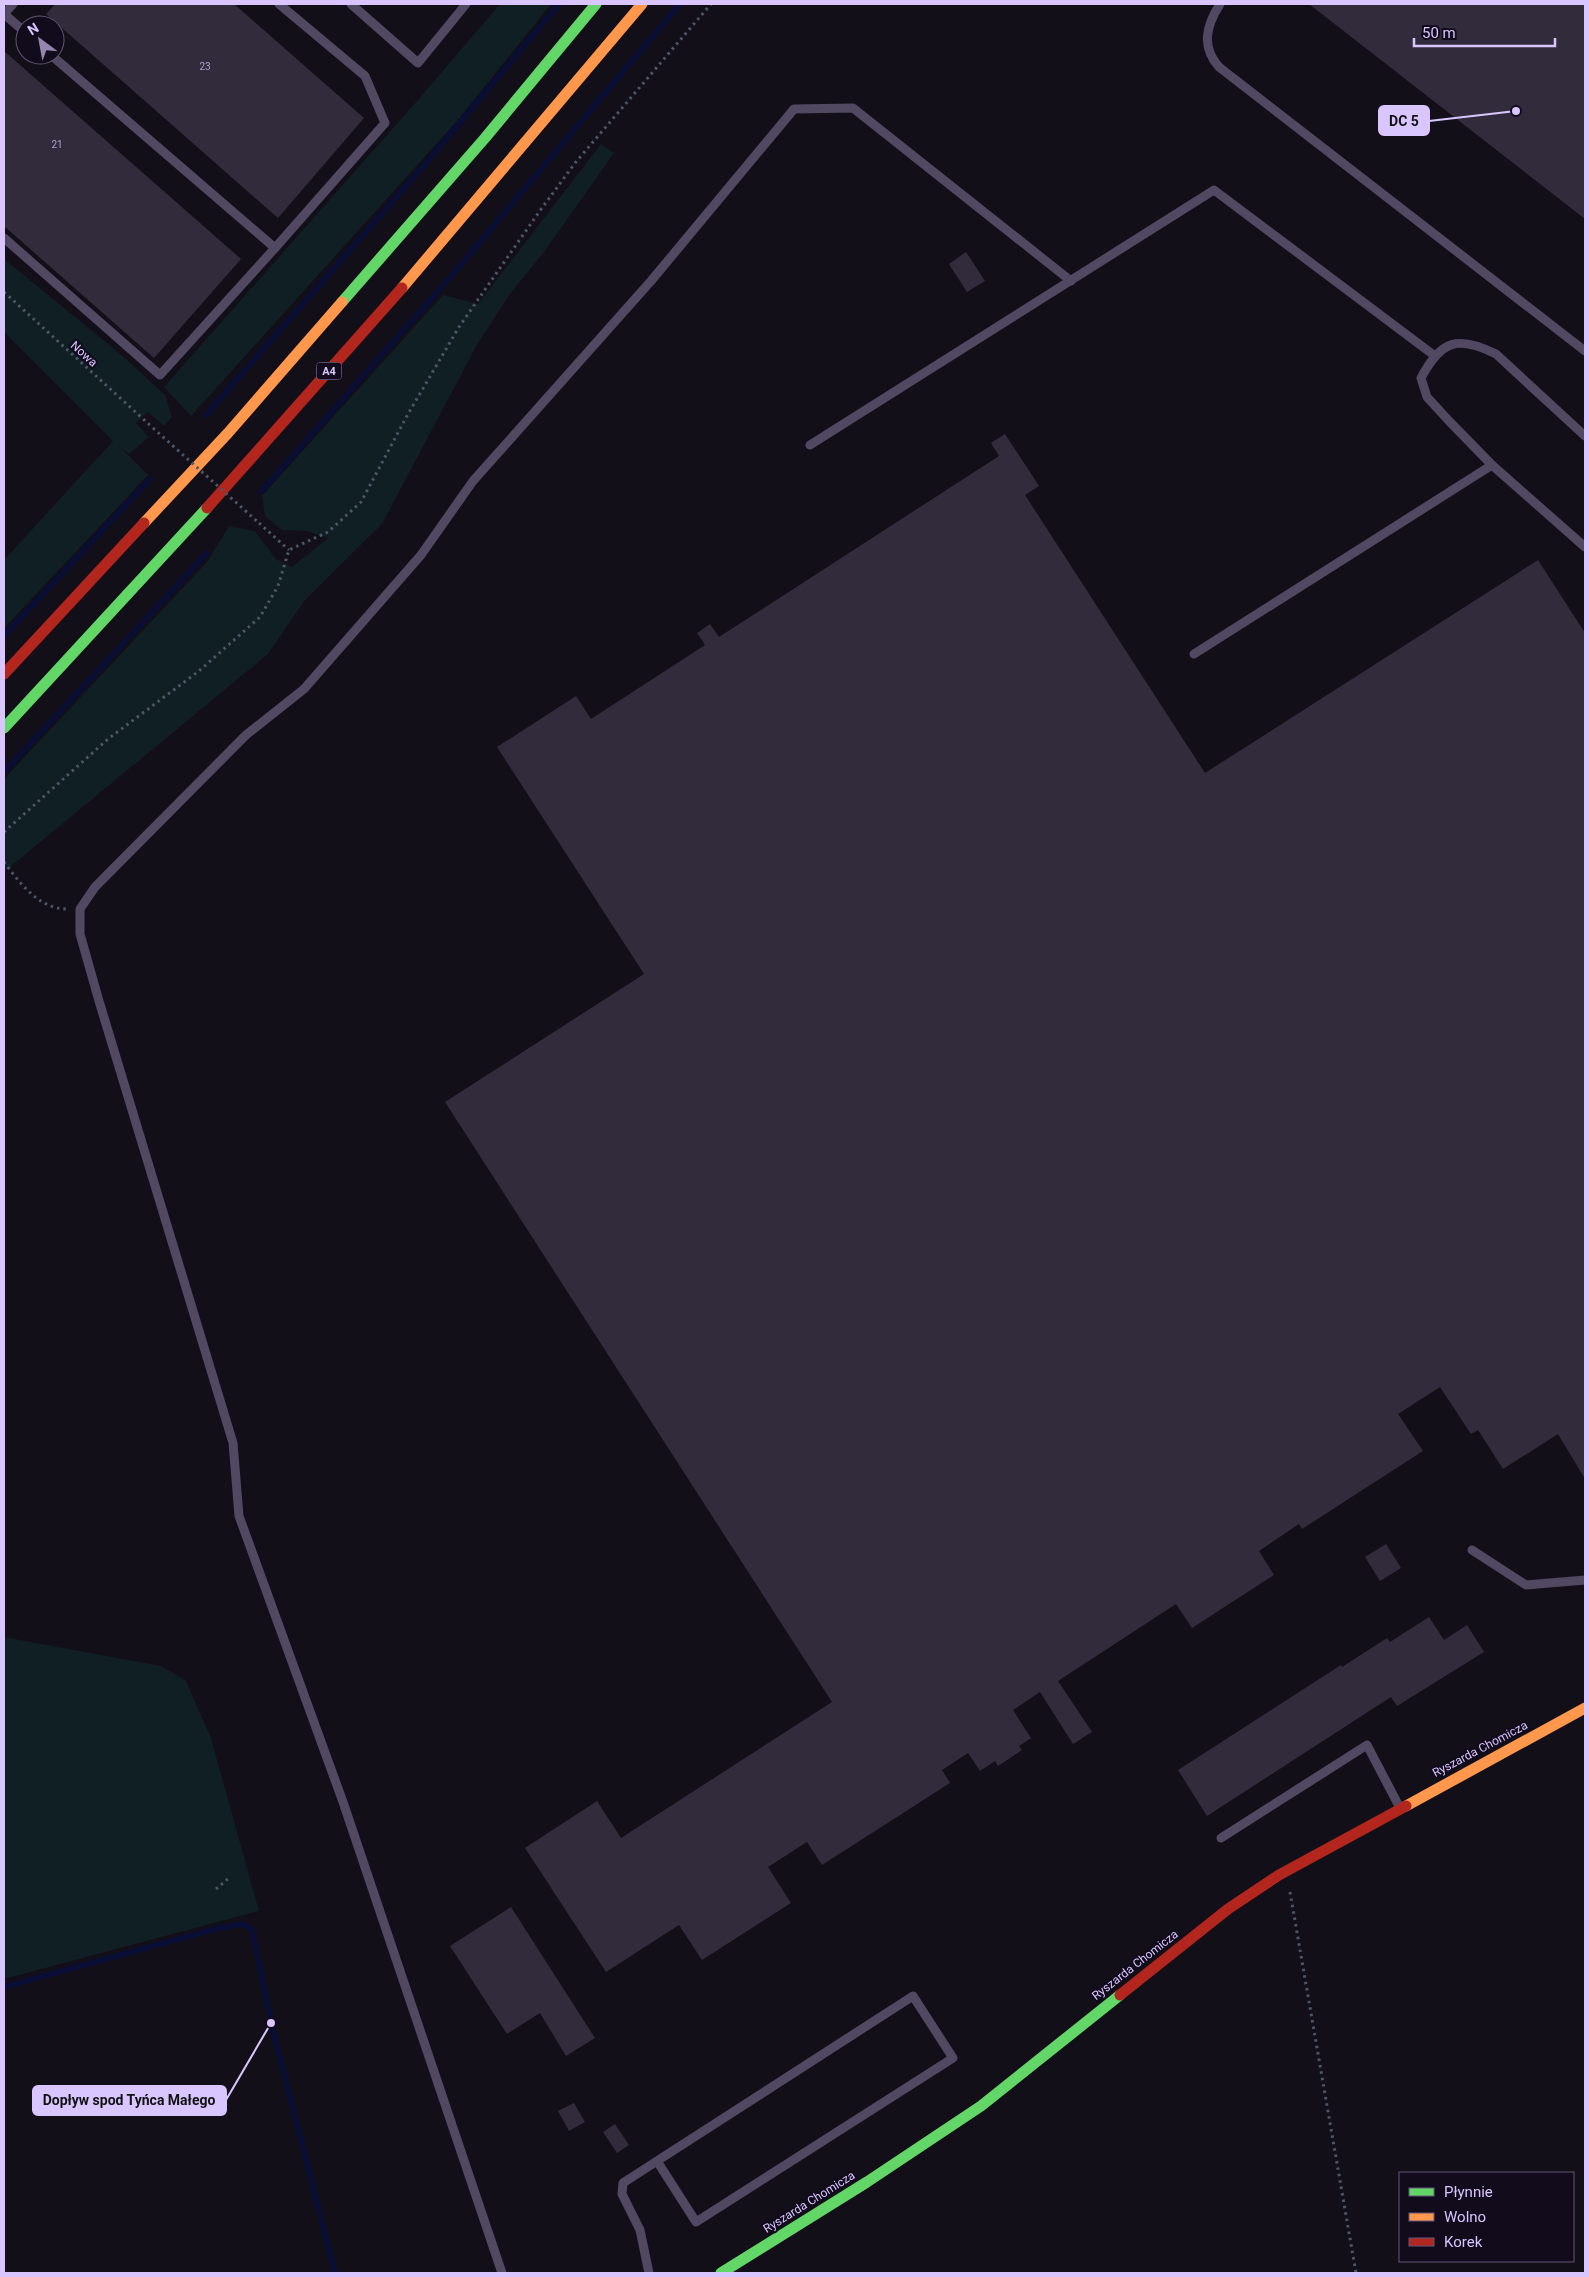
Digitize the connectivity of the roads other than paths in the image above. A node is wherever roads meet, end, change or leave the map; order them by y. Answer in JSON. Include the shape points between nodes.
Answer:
{"nodes":[{"id":1,"x":13,"y":4,"type":"edge"},
{"id":2,"x":279,"y":4,"type":"edge"},
{"id":3,"x":351,"y":4,"type":"edge"},
{"id":4,"x":466,"y":4,"type":"edge"},
{"id":5,"x":596,"y":4,"type":"edge"},
{"id":6,"x":642,"y":4,"type":"edge"},
{"id":7,"x":1220,"y":4,"type":"edge"},
{"id":8,"x":4,"y":14,"type":"edge"},
{"id":9,"x":15,"y":23,"type":"edge"},
{"id":10,"x":63,"y":65,"type":"edge"},
{"id":11,"x":4,"y":238,"type":"edge"},
{"id":12,"x":274,"y":248,"type":"junction"},
{"id":13,"x":1071,"y":281,"type":"junction"},
{"id":14,"x":1585,"y":351,"type":"edge"},
{"id":15,"x":1435,"y":356,"type":"junction"},
{"id":16,"x":1585,"y":436,"type":"edge"},
{"id":17,"x":810,"y":445,"type":"dead end"},
{"id":18,"x":1492,"y":466,"type":"junction"},
{"id":19,"x":1585,"y":547,"type":"edge"},
{"id":20,"x":1194,"y":654,"type":"dead end"},
{"id":21,"x":4,"y":674,"type":"edge"},
{"id":22,"x":4,"y":728,"type":"edge"},
{"id":23,"x":1472,"y":1550,"type":"dead end"},
{"id":24,"x":1585,"y":1580,"type":"edge"},
{"id":25,"x":1585,"y":1708,"type":"edge"},
{"id":26,"x":1400,"y":1808,"type":"junction"},
{"id":27,"x":1222,"y":1838,"type":"dead end"},
{"id":28,"x":656,"y":2161,"type":"junction"},
{"id":29,"x":502,"y":2273,"type":"edge"},
{"id":30,"x":649,"y":2273,"type":"edge"},
{"id":31,"x":721,"y":2273,"type":"edge"}],
"edges":[{"from":1,"to":8,"type":"lane"},
{"from":2,"to":12,"type":"lane","via":[[365,76],[385,123]]},
{"from":3,"to":4,"type":"lane","via":[[418,63]]},
{"from":5,"to":21,"type":"main road","via":[[485,138],[247,412]]},
{"from":6,"to":22,"type":"main road","number":"A4","via":[[518,154],[242,470]]},
{"from":7,"to":14,"type":"lane","via":[[1206,34],[1209,56],[1219,67]]},
{"from":8,"to":9,"type":"lane"},
{"from":10,"to":12,"type":"lane"},
{"from":11,"to":12,"type":"lane","via":[[160,375]]},
{"from":13,"to":15,"type":"lane","via":[[1214,190]]},
{"from":13,"to":17,"type":"lane"},
{"from":13,"to":29,"type":"lane","via":[[853,108],[794,110],[651,282],[473,481],[421,555],[304,688],[246,735],[95,887],[80,909],[80,934],[99,1001],[233,1443],[239,1516],[343,1802]]},
{"from":15,"to":16,"type":"lane","via":[[1440,349],[1463,342],[1496,354]]},
{"from":15,"to":18,"type":"lane","via":[[1421,378],[1427,396]]},
{"from":18,"to":19,"type":"lane"},
{"from":18,"to":20,"type":"lane"},
{"from":23,"to":24,"type":"lane","via":[[1526,1585]]},
{"from":25,"to":26,"type":"main road","name":"Ryszarda Chomicza"},
{"from":26,"to":27,"type":"lane","via":[[1367,1745]]},
{"from":26,"to":31,"type":"main road","name":"Ryszarda Chomicza","via":[[1279,1874],[1228,1909],[981,2106]]},
{"from":28,"to":28,"type":"lane","via":[[913,1996],[953,2058],[696,2222]]},
{"from":28,"to":30,"type":"lane","via":[[623,2183],[622,2194],[640,2230]]}]}
